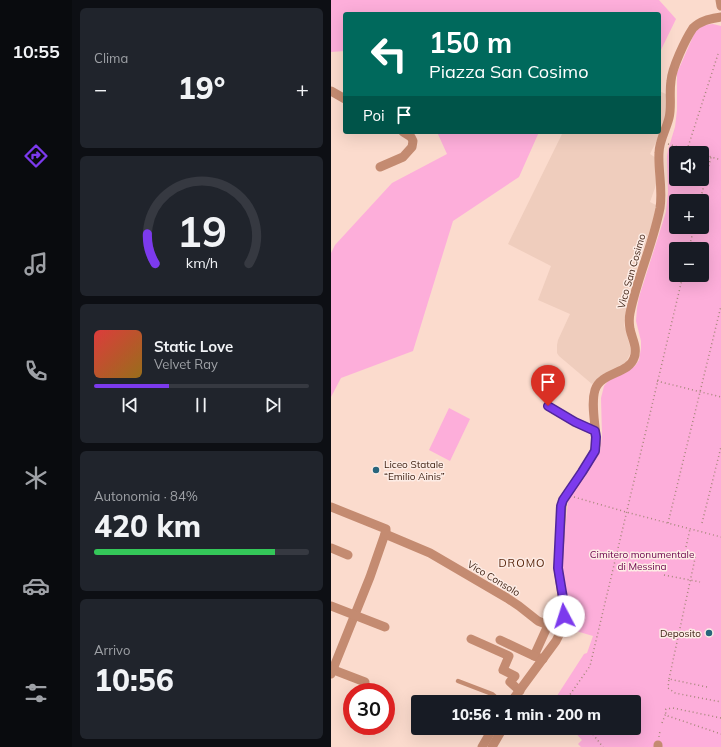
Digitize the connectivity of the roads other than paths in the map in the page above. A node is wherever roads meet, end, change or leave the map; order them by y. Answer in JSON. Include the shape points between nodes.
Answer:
{"nodes":[{"id":1,"x":720,"y":0,"type":"edge"},
{"id":2,"x":721,"y":6,"type":"edge"},
{"id":3,"x":721,"y":17,"type":"edge"},
{"id":4,"x":331,"y":92,"type":"edge"},
{"id":5,"x":343,"y":98,"type":"edge"},
{"id":6,"x":406,"y":134,"type":"edge"},
{"id":7,"x":380,"y":167,"type":"dead end"},
{"id":8,"x":548,"y":406,"type":"dead end"},
{"id":9,"x":595,"y":431,"type":"junction"},
{"id":10,"x":331,"y":507,"type":"edge"},
{"id":11,"x":385,"y":534,"type":"junction"},
{"id":12,"x":331,"y":548,"type":"edge"},
{"id":13,"x":348,"y":555,"type":"dead end"},
{"id":14,"x":331,"y":606,"type":"edge"},
{"id":15,"x":354,"y":614,"type":"junction"},
{"id":16,"x":385,"y":627,"type":"dead end"},
{"id":17,"x":471,"y":639,"type":"dead end"},
{"id":18,"x":500,"y":640,"type":"dead end"},
{"id":19,"x":539,"y":658,"type":"junction"},
{"id":20,"x":331,"y":671,"type":"edge"},
{"id":21,"x":457,"y":681,"type":"dead end"},
{"id":22,"x":365,"y":682,"type":"dead end"},
{"id":23,"x":520,"y":691,"type":"junction"},
{"id":24,"x":493,"y":695,"type":"edge"},
{"id":25,"x":517,"y":695,"type":"edge"},
{"id":26,"x":487,"y":735,"type":"edge"},
{"id":27,"x":499,"y":735,"type":"edge"},
{"id":28,"x":482,"y":747,"type":"edge"},
{"id":29,"x":492,"y":747,"type":"edge"}],
"edges":[{"from":1,"to":2,"type":"street"},
{"from":3,"to":9,"type":"street","name":"Vico San Cosimo","via":[[700,22],[693,28],[674,68],[671,78],[670,117],[659,151],[660,208],[630,313],[629,324],[635,353],[633,362],[603,380],[595,390]]},
{"from":4,"to":5,"type":"street"},
{"from":6,"to":7,"type":"street","via":[[413,141],[412,147],[403,156]]},
{"from":8,"to":9,"type":"street"},
{"from":9,"to":19,"type":"street","name":"Vico San Cosimo","via":[[595,451],[561,506],[558,568],[564,622],[559,636]]},
{"from":10,"to":11,"type":"street","via":[[386,529]]},
{"from":11,"to":15,"type":"street"},
{"from":11,"to":19,"type":"street","name":"Vico Consolo","via":[[430,553],[507,598],[537,621],[549,623]]},
{"from":12,"to":13,"type":"street"},
{"from":14,"to":15,"type":"street"},
{"from":15,"to":16,"type":"street"},
{"from":15,"to":20,"type":"street"},
{"from":17,"to":23,"type":"street","via":[[509,656],[503,670],[515,676],[510,682]]},
{"from":18,"to":19,"type":"street"},
{"from":19,"to":23,"type":"street","name":"Vico San Cosimo"},
{"from":20,"to":22,"type":"street"},
{"from":21,"to":24,"type":"lane"},
{"from":23,"to":25,"type":"street","name":"Vico San Cosimo"},
{"from":26,"to":28,"type":"street"},
{"from":27,"to":29,"type":"street"}]}
